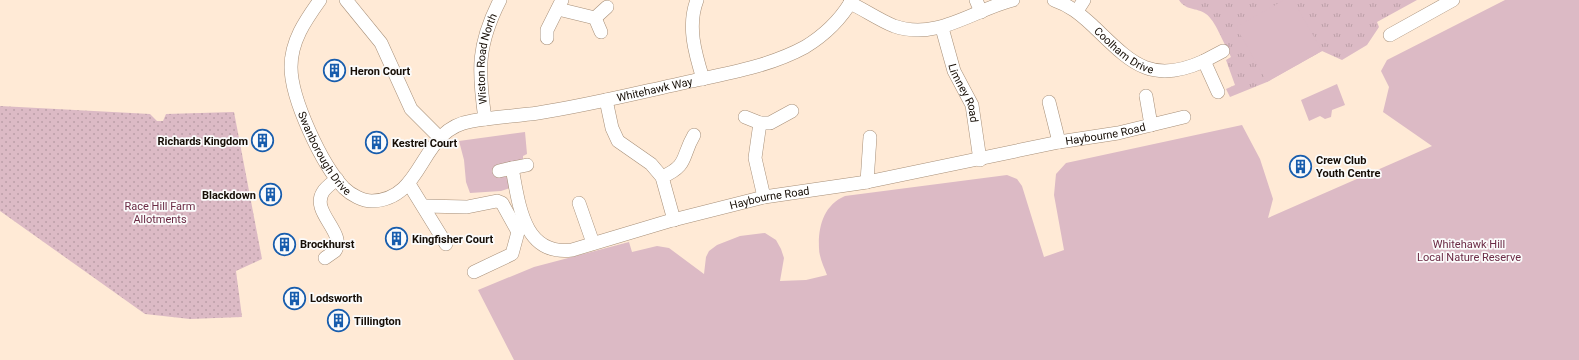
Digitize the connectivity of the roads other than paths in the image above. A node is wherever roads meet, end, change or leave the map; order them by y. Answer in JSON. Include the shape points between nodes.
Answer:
{"nodes":[{"id":1,"x":320,"y":0,"type":"edge"},
{"id":2,"x":346,"y":0,"type":"edge"},
{"id":3,"x":500,"y":0,"type":"edge"},
{"id":4,"x":697,"y":0,"type":"edge"},
{"id":5,"x":1013,"y":0,"type":"edge"},
{"id":6,"x":1054,"y":0,"type":"edge"},
{"id":7,"x":1084,"y":0,"type":"edge"},
{"id":8,"x":1453,"y":0,"type":"edge"},
{"id":9,"x":851,"y":2,"type":"edge"},
{"id":10,"x":560,"y":4,"type":"edge"},
{"id":11,"x":978,"y":6,"type":"edge"},
{"id":12,"x":607,"y":7,"type":"dead end"},
{"id":13,"x":1077,"y":11,"type":"junction"},
{"id":14,"x":595,"y":18,"type":"junction"},
{"id":15,"x":942,"y":28,"type":"junction"},
{"id":16,"x":601,"y":32,"type":"dead end"},
{"id":17,"x":1390,"y":35,"type":"dead end"},
{"id":18,"x":547,"y":38,"type":"dead end"},
{"id":19,"x":1223,"y":51,"type":"dead end"},
{"id":20,"x":1204,"y":61,"type":"junction"},
{"id":21,"x":704,"y":79,"type":"junction"},
{"id":22,"x":1218,"y":92,"type":"dead end"},
{"id":23,"x":1146,"y":96,"type":"dead end"},
{"id":24,"x":606,"y":100,"type":"junction"},
{"id":25,"x":1050,"y":102,"type":"dead end"},
{"id":26,"x":792,"y":111,"type":"dead end"},
{"id":27,"x":1184,"y":117,"type":"dead end"},
{"id":28,"x":745,"y":118,"type":"dead end"},
{"id":29,"x":485,"y":119,"type":"junction"},
{"id":30,"x":760,"y":123,"type":"junction"},
{"id":31,"x":1151,"y":125,"type":"junction"},
{"id":32,"x":694,"y":135,"type":"dead end"},
{"id":33,"x":439,"y":137,"type":"junction"},
{"id":34,"x":870,"y":137,"type":"dead end"},
{"id":35,"x":1059,"y":142,"type":"junction"},
{"id":36,"x":980,"y":160,"type":"junction"},
{"id":37,"x":527,"y":164,"type":"dead end"},
{"id":38,"x":512,"y":168,"type":"junction"},
{"id":39,"x":499,"y":171,"type":"dead end"},
{"id":40,"x":662,"y":177,"type":"junction"},
{"id":41,"x":337,"y":179,"type":"junction"},
{"id":42,"x":867,"y":182,"type":"junction"},
{"id":43,"x":409,"y":184,"type":"junction"},
{"id":44,"x":764,"y":197,"type":"junction"},
{"id":45,"x":579,"y":203,"type":"dead end"},
{"id":46,"x":424,"y":206,"type":"junction"},
{"id":47,"x":674,"y":220,"type":"junction"},
{"id":48,"x":593,"y":243,"type":"junction"},
{"id":49,"x":446,"y":244,"type":"dead end"},
{"id":50,"x":325,"y":258,"type":"dead end"},
{"id":51,"x":474,"y":272,"type":"dead end"}],
"edges":[{"from":1,"to":41,"type":"street","name":"Swanborough Drive","via":[[296,38],[292,78],[297,99],[315,142]]},
{"from":2,"to":33,"type":"street","via":[[381,43],[411,109]]},
{"from":3,"to":29,"type":"street","name":"Wiston Road North","via":[[484,36],[480,56]]},
{"from":4,"to":21,"type":"street","via":[[692,35],[696,58]]},
{"from":5,"to":11,"type":"street"},
{"from":6,"to":13,"type":"street","name":"Coolham Drive"},
{"from":7,"to":13,"type":"street"},
{"from":8,"to":17,"type":"street"},
{"from":9,"to":15,"type":"street","via":[[894,26],[910,29]]},
{"from":9,"to":21,"type":"street","name":"Whitehawk Way","via":[[820,36],[800,49],[772,61]]},
{"from":10,"to":14,"type":"street"},
{"from":10,"to":18,"type":"street","via":[[547,30]]},
{"from":11,"to":15,"type":"street"},
{"from":12,"to":14,"type":"street"},
{"from":13,"to":20,"type":"street","name":"Coolham Drive","via":[[1126,57],[1140,66],[1153,70],[1174,71],[1185,70]]},
{"from":14,"to":16,"type":"street"},
{"from":15,"to":36,"type":"street","name":"Limney Road","via":[[954,71],[972,105]]},
{"from":19,"to":20,"type":"street","name":"Coolham Drive"},
{"from":20,"to":22,"type":"street"},
{"from":21,"to":24,"type":"street","name":"Whitehawk Way"},
{"from":23,"to":31,"type":"street","name":"Haybourne Road"},
{"from":24,"to":29,"type":"street","name":"Whitehawk Way","via":[[537,113]]},
{"from":24,"to":40,"type":"street","via":[[612,128],[618,141],[651,164]]},
{"from":25,"to":35,"type":"street","name":"Haybourne Road"},
{"from":26,"to":30,"type":"street","via":[[770,123]]},
{"from":27,"to":31,"type":"street","name":"Haybourne Road"},
{"from":28,"to":30,"type":"street"},
{"from":29,"to":33,"type":"street","name":"Whitehawk Way","via":[[461,123]]},
{"from":30,"to":44,"type":"street","via":[[755,158]]},
{"from":31,"to":35,"type":"street","name":"Haybourne Road"},
{"from":32,"to":40,"type":"street","via":[[683,164]]},
{"from":33,"to":43,"type":"street","name":"Swanborough Drive"},
{"from":34,"to":42,"type":"street"},
{"from":35,"to":36,"type":"street","name":"Haybourne Road"},
{"from":36,"to":42,"type":"street","name":"Haybourne Road"},
{"from":37,"to":38,"type":"street"},
{"from":38,"to":39,"type":"street"},
{"from":38,"to":48,"type":"street","name":"Haybourne Road","via":[[523,218],[533,236],[541,244],[562,251]]},
{"from":40,"to":47,"type":"street"},
{"from":41,"to":43,"type":"street","name":"Swanborough Drive","via":[[348,192],[368,201],[390,196]]},
{"from":41,"to":50,"type":"street","via":[[323,191],[321,197],[321,206],[337,242],[335,251]]},
{"from":42,"to":44,"type":"street","name":"Haybourne Road"},
{"from":43,"to":46,"type":"street"},
{"from":44,"to":47,"type":"street","name":"Haybourne Road"},
{"from":45,"to":48,"type":"street"},
{"from":46,"to":49,"type":"street"},
{"from":46,"to":51,"type":"street","via":[[467,207],[496,201],[502,204],[518,232],[512,254]]},
{"from":47,"to":48,"type":"street","name":"Haybourne Road"}]}
